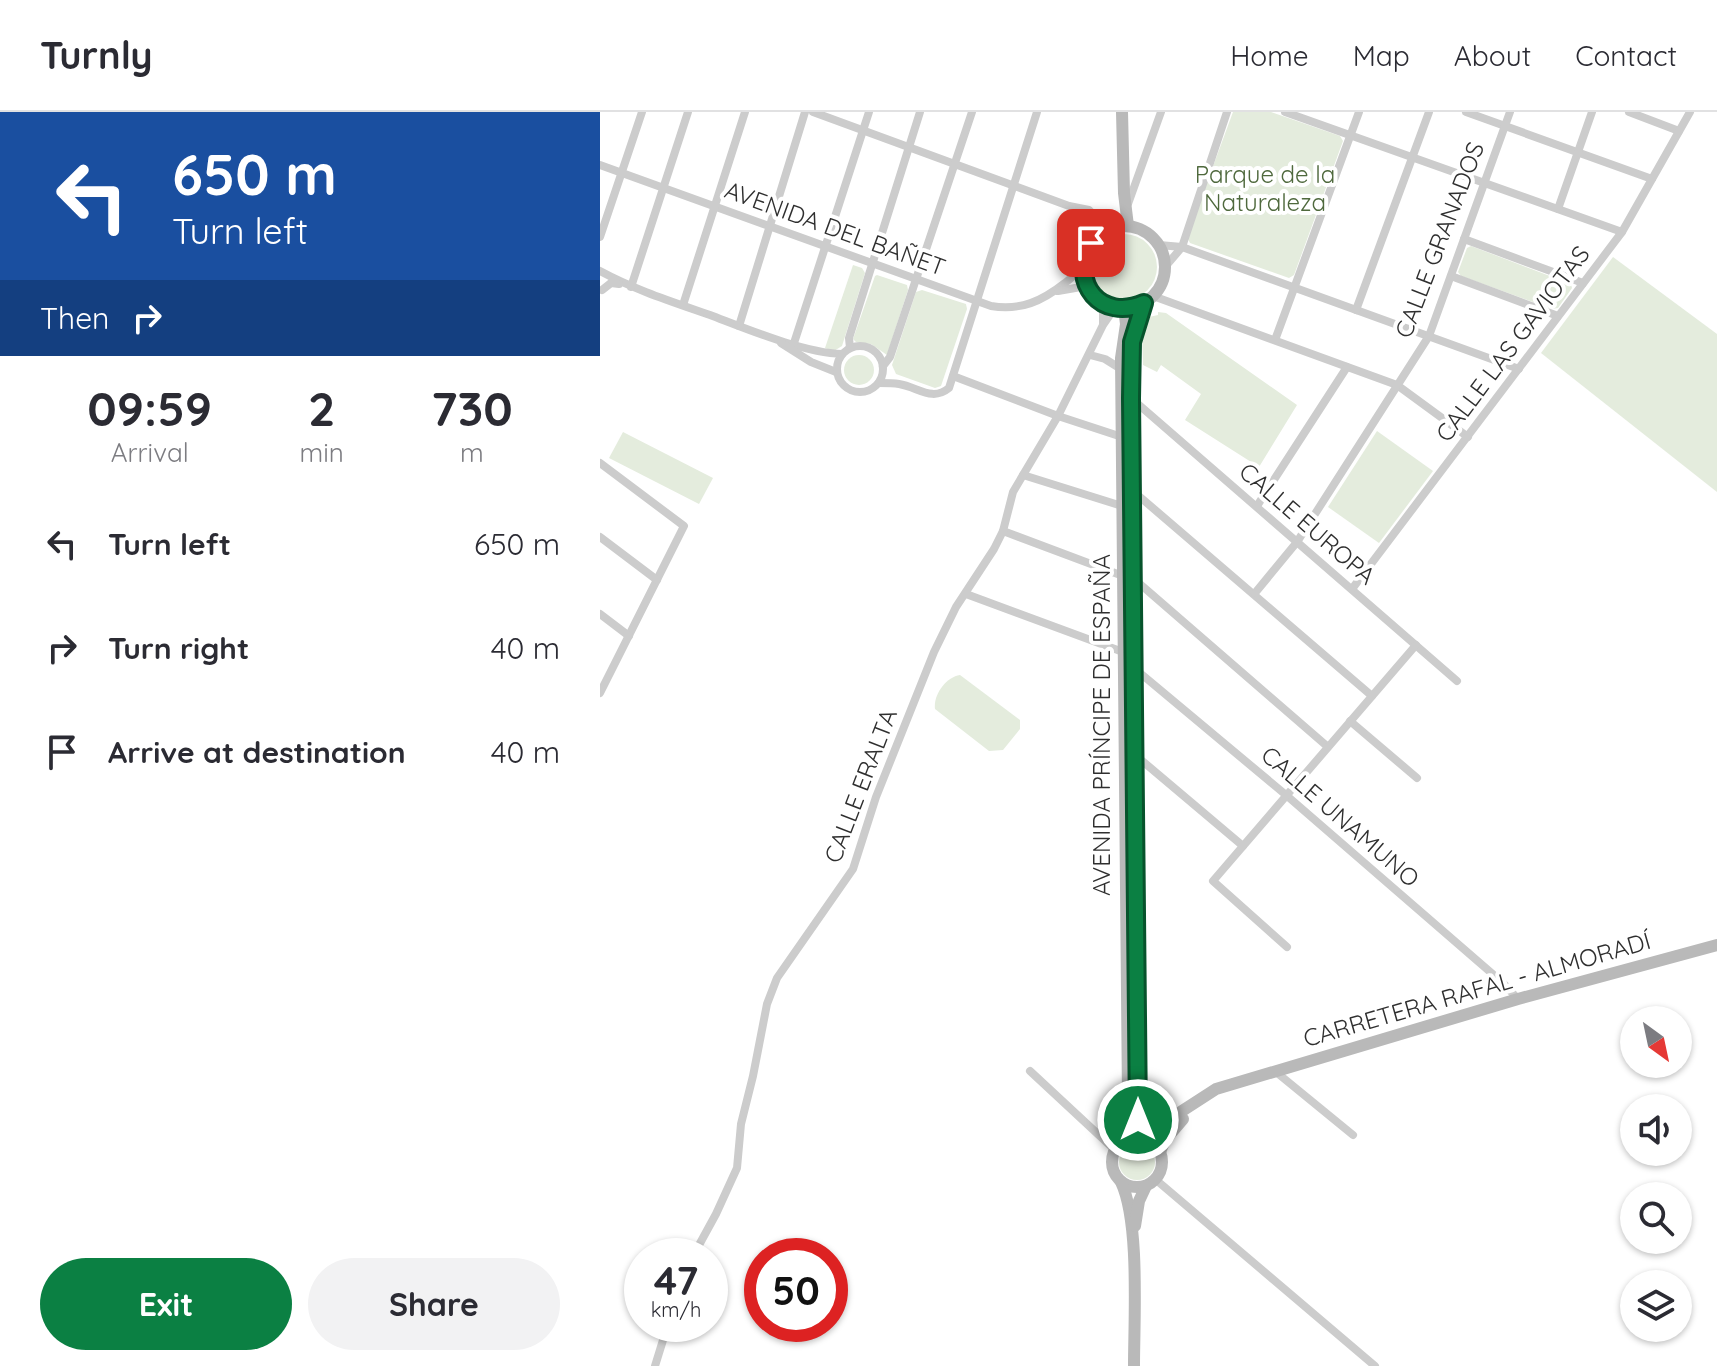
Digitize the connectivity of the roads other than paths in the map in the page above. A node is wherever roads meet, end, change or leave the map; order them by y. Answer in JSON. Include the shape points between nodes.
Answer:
{"nodes":[{"id":1,"x":642,"y":112,"type":"edge"},
{"id":2,"x":688,"y":112,"type":"edge"},
{"id":3,"x":745,"y":112,"type":"edge"},
{"id":4,"x":805,"y":112,"type":"edge"},
{"id":5,"x":813,"y":112,"type":"edge"},
{"id":6,"x":869,"y":112,"type":"edge"},
{"id":7,"x":920,"y":112,"type":"edge"},
{"id":8,"x":972,"y":112,"type":"edge"},
{"id":9,"x":1037,"y":112,"type":"edge"},
{"id":10,"x":1122,"y":112,"type":"edge"},
{"id":11,"x":1161,"y":112,"type":"edge"},
{"id":12,"x":1227,"y":112,"type":"edge"},
{"id":13,"x":1285,"y":112,"type":"edge"},
{"id":14,"x":1359,"y":112,"type":"edge"},
{"id":15,"x":1429,"y":112,"type":"edge"},
{"id":16,"x":1466,"y":112,"type":"edge"},
{"id":17,"x":1510,"y":112,"type":"edge"},
{"id":18,"x":1592,"y":112,"type":"edge"},
{"id":19,"x":1629,"y":112,"type":"edge"},
{"id":20,"x":1690,"y":112,"type":"edge"},
{"id":21,"x":1297,"y":114,"type":"edge"},
{"id":22,"x":1505,"y":126,"type":"junction"},
{"id":23,"x":864,"y":130,"type":"junction"},
{"id":24,"x":1679,"y":131,"type":"junction"},
{"id":25,"x":1350,"y":135,"type":"junction"},
{"id":26,"x":909,"y":147,"type":"junction"},
{"id":27,"x":1578,"y":152,"type":"junction"},
{"id":28,"x":1412,"y":157,"type":"junction"},
{"id":29,"x":954,"y":164,"type":"junction"},
{"id":30,"x":600,"y":165,"type":"edge"},
{"id":31,"x":622,"y":173,"type":"junction"},
{"id":32,"x":1652,"y":179,"type":"junction"},
{"id":33,"x":1484,"y":183,"type":"junction"},
{"id":34,"x":1013,"y":185,"type":"junction"},
{"id":35,"x":663,"y":188,"type":"junction"},
{"id":36,"x":1124,"y":193,"type":"junction"},
{"id":37,"x":1069,"y":206,"type":"junction"},
{"id":38,"x":715,"y":207,"type":"junction"},
{"id":39,"x":1126,"y":209,"type":"junction"},
{"id":40,"x":1558,"y":209,"type":"junction"},
{"id":41,"x":769,"y":227,"type":"junction"},
{"id":42,"x":1118,"y":228,"type":"junction"},
{"id":43,"x":1622,"y":232,"type":"junction"},
{"id":44,"x":600,"y":237,"type":"edge"},
{"id":45,"x":1464,"y":239,"type":"junction"},
{"id":46,"x":1091,"y":243,"type":"junction"},
{"id":47,"x":1159,"y":245,"type":"junction"},
{"id":48,"x":824,"y":246,"type":"junction"},
{"id":49,"x":1182,"y":247,"type":"junction"},
{"id":50,"x":1083,"y":264,"type":"junction"},
{"id":51,"x":873,"y":265,"type":"junction"},
{"id":52,"x":1165,"y":267,"type":"junction"},
{"id":53,"x":600,"y":273,"type":"edge"},
{"id":54,"x":1451,"y":276,"type":"junction"},
{"id":55,"x":916,"y":279,"type":"junction"},
{"id":56,"x":1583,"y":283,"type":"junction"},
{"id":57,"x":628,"y":286,"type":"junction"},
{"id":58,"x":1294,"y":288,"type":"junction"},
{"id":59,"x":1089,"y":289,"type":"junction"},
{"id":60,"x":601,"y":291,"type":"edge"},
{"id":61,"x":1058,"y":291,"type":"junction"},
{"id":62,"x":1149,"y":300,"type":"junction"},
{"id":63,"x":976,"y":302,"type":"junction"},
{"id":64,"x":1103,"y":303,"type":"junction"},
{"id":65,"x":683,"y":305,"type":"junction"},
{"id":66,"x":1122,"y":308,"type":"junction"},
{"id":67,"x":1356,"y":310,"type":"junction"},
{"id":68,"x":1558,"y":316,"type":"junction"},
{"id":69,"x":1103,"y":325,"type":"junction"},
{"id":70,"x":739,"y":326,"type":"junction"},
{"id":71,"x":1429,"y":336,"type":"junction"},
{"id":72,"x":777,"y":340,"type":"junction"},
{"id":73,"x":1275,"y":340,"type":"junction"},
{"id":74,"x":794,"y":343,"type":"junction"},
{"id":75,"x":846,"y":351,"type":"junction"},
{"id":76,"x":798,"y":354,"type":"junction"},
{"id":77,"x":1090,"y":355,"type":"junction"},
{"id":78,"x":883,"y":367,"type":"junction"},
{"id":79,"x":1347,"y":367,"type":"junction"},
{"id":80,"x":1121,"y":369,"type":"junction"},
{"id":81,"x":1519,"y":369,"type":"junction"},
{"id":82,"x":836,"y":372,"type":"junction"},
{"id":83,"x":953,"y":376,"type":"junction"},
{"id":84,"x":879,"y":383,"type":"junction"},
{"id":85,"x":900,"y":384,"type":"junction"},
{"id":86,"x":1397,"y":385,"type":"junction"},
{"id":87,"x":1131,"y":398,"type":"junction"},
{"id":88,"x":1058,"y":416,"type":"junction"},
{"id":89,"x":1122,"y":437,"type":"junction"},
{"id":90,"x":1468,"y":437,"type":"junction"},
{"id":91,"x":600,"y":463,"type":"edge"},
{"id":92,"x":1023,"y":475,"type":"junction"},
{"id":93,"x":1133,"y":491,"type":"junction"},
{"id":94,"x":1122,"y":506,"type":"junction"},
{"id":95,"x":1257,"y":506,"type":"junction"},
{"id":96,"x":1003,"y":531,"type":"junction"},
{"id":97,"x":600,"y":537,"type":"edge"},
{"id":98,"x":1297,"y":542,"type":"junction"},
{"id":99,"x":1128,"y":577,"type":"junction"},
{"id":100,"x":657,"y":580,"type":"junction"},
{"id":101,"x":1352,"y":589,"type":"junction"},
{"id":102,"x":1255,"y":593,"type":"junction"},
{"id":103,"x":966,"y":594,"type":"junction"},
{"id":104,"x":600,"y":614,"type":"edge"},
{"id":105,"x":629,"y":636,"type":"junction"},
{"id":106,"x":1416,"y":645,"type":"junction"},
{"id":107,"x":1123,"y":652,"type":"junction"},
{"id":108,"x":1133,"y":668,"type":"junction"},
{"id":109,"x":1457,"y":681,"type":"dead end"},
{"id":110,"x":600,"y":692,"type":"edge"},
{"id":111,"x":1372,"y":696,"type":"junction"},
{"id":112,"x":1350,"y":721,"type":"junction"},
{"id":113,"x":1328,"y":747,"type":"junction"},
{"id":114,"x":1134,"y":754,"type":"junction"},
{"id":115,"x":1417,"y":778,"type":"dead end"},
{"id":116,"x":1286,"y":795,"type":"junction"},
{"id":117,"x":1243,"y":846,"type":"junction"},
{"id":118,"x":1716,"y":946,"type":"edge"},
{"id":119,"x":1287,"y":947,"type":"dead end"},
{"id":120,"x":1518,"y":999,"type":"junction"},
{"id":121,"x":1030,"y":1071,"type":"dead end"},
{"id":122,"x":1276,"y":1072,"type":"junction"},
{"id":123,"x":1250,"y":1079,"type":"junction"},
{"id":124,"x":1353,"y":1135,"type":"dead end"},
{"id":125,"x":1145,"y":1139,"type":"junction"},
{"id":126,"x":1120,"y":1145,"type":"junction"},
{"id":127,"x":1160,"y":1152,"type":"junction"},
{"id":128,"x":1121,"y":1182,"type":"junction"},
{"id":129,"x":1150,"y":1183,"type":"junction"},
{"id":130,"x":703,"y":1238,"type":"edge"},
{"id":131,"x":1132,"y":1245,"type":"junction"},
{"id":132,"x":662,"y":1342,"type":"edge"},
{"id":133,"x":655,"y":1366,"type":"edge"},
{"id":134,"x":1134,"y":1366,"type":"edge"},
{"id":135,"x":1375,"y":1366,"type":"edge"}],
"edges":[{"from":1,"to":31,"type":"street"},
{"from":2,"to":35,"type":"street"},
{"from":3,"to":38,"type":"street"},
{"from":4,"to":41,"type":"street"},
{"from":5,"to":23,"type":"street"},
{"from":6,"to":23,"type":"street"},
{"from":7,"to":26,"type":"street"},
{"from":8,"to":29,"type":"street"},
{"from":9,"to":34,"type":"street"},
{"from":10,"to":36,"type":"main road"},
{"from":11,"to":39,"type":"street"},
{"from":12,"to":49,"type":"street"},
{"from":13,"to":21,"type":"street"},
{"from":14,"to":25,"type":"street"},
{"from":15,"to":28,"type":"street"},
{"from":16,"to":22,"type":"street"},
{"from":17,"to":22,"type":"street","name":"CALLE GRANADOS"},
{"from":18,"to":27,"type":"street"},
{"from":19,"to":24,"type":"street"},
{"from":20,"to":24,"type":"street","name":"CALLE LAS GAVIOTAS"},
{"from":21,"to":25,"type":"street"},
{"from":22,"to":27,"type":"street"},
{"from":22,"to":33,"type":"street","name":"CALLE GRANADOS"},
{"from":23,"to":26,"type":"street"},
{"from":23,"to":48,"type":"street"},
{"from":24,"to":32,"type":"street","name":"CALLE LAS GAVIOTAS"},
{"from":25,"to":28,"type":"street"},
{"from":25,"to":58,"type":"street"},
{"from":26,"to":29,"type":"street"},
{"from":26,"to":51,"type":"street"},
{"from":27,"to":32,"type":"street"},
{"from":27,"to":40,"type":"street"},
{"from":28,"to":33,"type":"street"},
{"from":28,"to":67,"type":"street"},
{"from":29,"to":34,"type":"street"},
{"from":29,"to":55,"type":"street"},
{"from":30,"to":31,"type":"street","name":"AVENIDA DEL BAÑET"},
{"from":31,"to":35,"type":"street","name":"AVENIDA DEL BAÑET"},
{"from":31,"to":44,"type":"street"},
{"from":32,"to":43,"type":"street","name":"CALLE LAS GAVIOTAS"},
{"from":33,"to":40,"type":"street"},
{"from":33,"to":45,"type":"street","name":"CALLE GRANADOS"},
{"from":34,"to":37,"type":"street"},
{"from":34,"to":63,"type":"street"},
{"from":35,"to":38,"type":"street","name":"AVENIDA DEL BAÑET"},
{"from":35,"to":57,"type":"street"},
{"from":36,"to":39,"type":"main road"},
{"from":36,"to":42,"type":"main road"},
{"from":37,"to":42,"type":"street","via":[[1089,210]]},
{"from":37,"to":46,"type":"street","via":[[1090,223]]},
{"from":38,"to":41,"type":"street","name":"AVENIDA DEL BAÑET"},
{"from":38,"to":65,"type":"street"},
{"from":39,"to":42,"type":"main road"},
{"from":40,"to":43,"type":"street"},
{"from":41,"to":48,"type":"street","name":"AVENIDA DEL BAÑET"},
{"from":41,"to":70,"type":"street"},
{"from":42,"to":46,"type":"main road"},
{"from":42,"to":47,"type":"main road","via":[[1151,236]]},
{"from":43,"to":56,"type":"street","name":"CALLE LAS GAVIOTAS"},
{"from":45,"to":54,"type":"street","name":"CALLE GRANADOS"},
{"from":45,"to":56,"type":"street"},
{"from":46,"to":50,"type":"main road"},
{"from":47,"to":49,"type":"street"},
{"from":47,"to":52,"type":"main road"},
{"from":48,"to":51,"type":"street","name":"AVENIDA DEL BAÑET"},
{"from":48,"to":74,"type":"street"},
{"from":49,"to":52,"type":"street"},
{"from":49,"to":58,"type":"street"},
{"from":50,"to":59,"type":"main road"},
{"from":50,"to":61,"type":"street","name":"AVENIDA DEL BAÑET"},
{"from":51,"to":55,"type":"street","name":"AVENIDA DEL BAÑET"},
{"from":51,"to":75,"type":"street"},
{"from":52,"to":62,"type":"main road"},
{"from":53,"to":57,"type":"street"},
{"from":53,"to":60,"type":"street"},
{"from":54,"to":68,"type":"street"},
{"from":54,"to":71,"type":"street","name":"CALLE GRANADOS"},
{"from":55,"to":63,"type":"street","name":"AVENIDA DEL BAÑET"},
{"from":55,"to":78,"type":"street"},
{"from":56,"to":68,"type":"street","name":"CALLE LAS GAVIOTAS"},
{"from":57,"to":60,"type":"street","via":[[611,283]]},
{"from":57,"to":65,"type":"street"},
{"from":58,"to":67,"type":"street"},
{"from":58,"to":73,"type":"street"},
{"from":59,"to":61,"type":"street","name":"AVENIDA DEL BAÑET"},
{"from":59,"to":64,"type":"main road"},
{"from":61,"to":63,"type":"street","name":"AVENIDA DEL BAÑET","via":[[1029,306]]},
{"from":62,"to":66,"type":"main road"},
{"from":62,"to":73,"type":"street"},
{"from":62,"to":87,"type":"main road","name":"AVENIDA PRÍNCIPE DE ESPAÑA","via":[[1132,342]]},
{"from":63,"to":83,"type":"street"},
{"from":64,"to":66,"type":"main road"},
{"from":64,"to":69,"type":"street"},
{"from":65,"to":70,"type":"street"},
{"from":66,"to":69,"type":"street"},
{"from":66,"to":80,"type":"main road","name":"AVENIDA PRÍNCIPE DE ESPAÑA","via":[[1126,324]]},
{"from":67,"to":71,"type":"street"},
{"from":68,"to":81,"type":"street","name":"CALLE LAS GAVIOTAS"},
{"from":69,"to":77,"type":"street","name":"CALLE ERALTA"},
{"from":70,"to":72,"type":"street"},
{"from":71,"to":81,"type":"street"},
{"from":71,"to":86,"type":"street","name":"CALLE GRANADOS"},
{"from":72,"to":74,"type":"street"},
{"from":72,"to":76,"type":"street"},
{"from":73,"to":79,"type":"street"},
{"from":74,"to":75,"type":"street","via":[[830,354]]},
{"from":74,"to":76,"type":"street"},
{"from":75,"to":78,"type":"street","via":[[857,346],[871,349]]},
{"from":75,"to":82,"type":"street"},
{"from":76,"to":82,"type":"street"},
{"from":77,"to":80,"type":"street"},
{"from":77,"to":88,"type":"street","name":"CALLE ERALTA"},
{"from":78,"to":84,"type":"street"},
{"from":78,"to":85,"type":"street"},
{"from":79,"to":86,"type":"street"},
{"from":79,"to":95,"type":"street"},
{"from":80,"to":89,"type":"main road","name":"AVENIDA PRÍNCIPE DE ESPAÑA"},
{"from":81,"to":90,"type":"street","name":"CALLE LAS GAVIOTAS"},
{"from":82,"to":84,"type":"street","via":[[850,391],[866,392]]},
{"from":83,"to":85,"type":"street","via":[[949,388],[934,396]]},
{"from":83,"to":88,"type":"street"},
{"from":84,"to":85,"type":"street"},
{"from":86,"to":90,"type":"street"},
{"from":86,"to":98,"type":"street","name":"CALLE GRANADOS"},
{"from":87,"to":93,"type":"main road","name":"AVENIDA PRÍNCIPE DE ESPAÑA"},
{"from":87,"to":95,"type":"street","name":"CALLE EUROPA"},
{"from":88,"to":89,"type":"street"},
{"from":88,"to":92,"type":"street","name":"CALLE ERALTA"},
{"from":89,"to":94,"type":"main road","name":"AVENIDA PRÍNCIPE DE ESPAÑA"},
{"from":90,"to":101,"type":"street","name":"CALLE LAS GAVIOTAS"},
{"from":91,"to":100,"type":"street","via":[[684,526]]},
{"from":92,"to":94,"type":"street"},
{"from":92,"to":96,"type":"street","name":"CALLE ERALTA"},
{"from":93,"to":99,"type":"main road","name":"AVENIDA PRÍNCIPE DE ESPAÑA"},
{"from":93,"to":102,"type":"street"},
{"from":94,"to":99,"type":"main road","name":"AVENIDA PRÍNCIPE DE ESPAÑA"},
{"from":95,"to":98,"type":"street","name":"CALLE EUROPA"},
{"from":96,"to":99,"type":"street"},
{"from":96,"to":103,"type":"street","name":"CALLE ERALTA"},
{"from":97,"to":100,"type":"street"},
{"from":98,"to":101,"type":"street","name":"CALLE EUROPA"},
{"from":98,"to":102,"type":"street","name":"CALLE GRANADOS"},
{"from":99,"to":107,"type":"main road","name":"AVENIDA PRÍNCIPE DE ESPAÑA"},
{"from":99,"to":108,"type":"main road","name":"AVENIDA PRÍNCIPE DE ESPAÑA"},
{"from":99,"to":113,"type":"street"},
{"from":100,"to":105,"type":"street"},
{"from":101,"to":106,"type":"street","name":"CALLE EUROPA"},
{"from":102,"to":111,"type":"street"},
{"from":103,"to":107,"type":"street"},
{"from":103,"to":130,"type":"street","name":"CALLE ERALTA","via":[[934,652],[853,869],[771,992],[741,1124],[737,1168]]},
{"from":104,"to":105,"type":"street"},
{"from":105,"to":110,"type":"street"},
{"from":106,"to":109,"type":"street","name":"CALLE EUROPA"},
{"from":106,"to":111,"type":"street"},
{"from":107,"to":126,"type":"main road","name":"AVENIDA PRÍNCIPE DE ESPAÑA","via":[[1128,1099]]},
{"from":108,"to":114,"type":"main road","name":"AVENIDA PRÍNCIPE DE ESPAÑA"},
{"from":108,"to":116,"type":"street","name":"CALLE UNAMUNO"},
{"from":111,"to":112,"type":"street"},
{"from":112,"to":113,"type":"street"},
{"from":112,"to":115,"type":"street"},
{"from":113,"to":116,"type":"street"},
{"from":114,"to":117,"type":"street"},
{"from":114,"to":125,"type":"main road","name":"AVENIDA PRÍNCIPE DE ESPAÑA","via":[[1138,1120]]},
{"from":116,"to":117,"type":"street"},
{"from":116,"to":120,"type":"street","name":"CALLE UNAMUNO"},
{"from":117,"to":119,"type":"street","via":[[1213,881]]},
{"from":118,"to":120,"type":"main road","name":"CARRETERA RAFAL - ALMORADÍ"},
{"from":120,"to":122,"type":"main road","name":"CARRETERA RAFAL - ALMORADÍ"},
{"from":121,"to":126,"type":"street"},
{"from":122,"to":123,"type":"main road","name":"CARRETERA RAFAL - ALMORADÍ"},
{"from":122,"to":124,"type":"street"},
{"from":123,"to":125,"type":"main road","name":"CARRETERA RAFAL - ALMORADÍ","via":[[1216,1089]]},
{"from":123,"to":127,"type":"main road","name":"CARRETERA RAFAL - ALMORADÍ","via":[[1180,1121]]},
{"from":125,"to":126,"type":"main road"},
{"from":125,"to":127,"type":"main road"},
{"from":126,"to":128,"type":"main road","via":[[1112,1164]]},
{"from":127,"to":129,"type":"main road","via":[[1162,1162]]},
{"from":128,"to":129,"type":"main road","via":[[1133,1187]]},
{"from":128,"to":131,"type":"main road"},
{"from":129,"to":131,"type":"main road","via":[[1139,1201]]},
{"from":129,"to":135,"type":"street"},
{"from":131,"to":134,"type":"main road"},
{"from":132,"to":133,"type":"street"}]}
